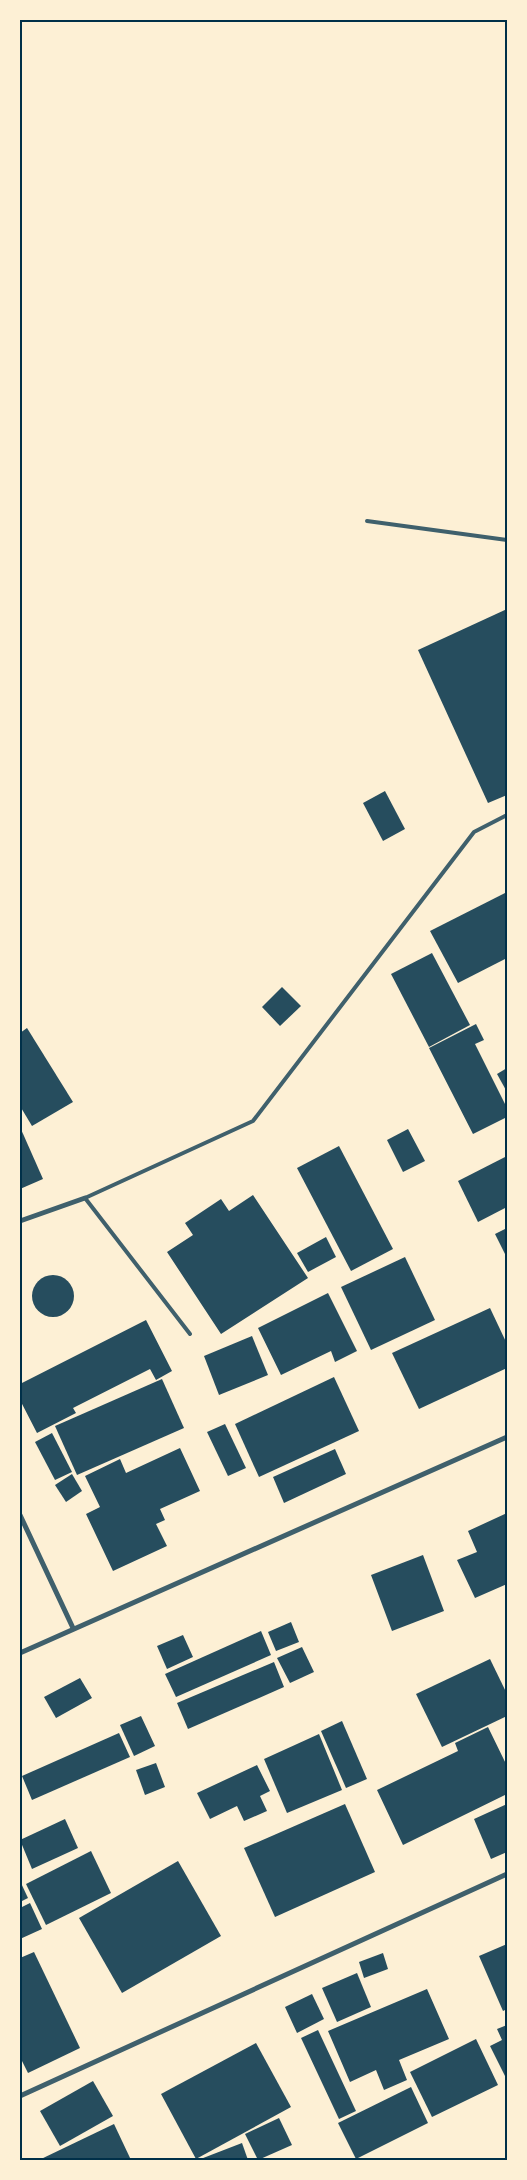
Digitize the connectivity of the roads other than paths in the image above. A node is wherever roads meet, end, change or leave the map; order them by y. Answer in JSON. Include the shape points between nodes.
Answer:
{"nodes":[{"id":1,"x":368,"y":522,"type":"dead end"},
{"id":2,"x":507,"y":540,"type":"edge"},
{"id":3,"x":507,"y":815,"type":"edge"},
{"id":4,"x":85,"y":1198,"type":"junction"},
{"id":5,"x":20,"y":1221,"type":"edge"},
{"id":6,"x":190,"y":1334,"type":"dead end"},
{"id":7,"x":507,"y":1437,"type":"edge"},
{"id":8,"x":20,"y":1515,"type":"edge"},
{"id":9,"x":73,"y":1628,"type":"junction"},
{"id":10,"x":20,"y":1653,"type":"edge"},
{"id":11,"x":507,"y":1874,"type":"edge"},
{"id":12,"x":20,"y":2096,"type":"edge"}],
"edges":[{"from":1,"to":2,"type":"lane"},
{"from":3,"to":4,"type":"lane","via":[[474,832],[253,1121]]},
{"from":4,"to":5,"type":"street"},
{"from":4,"to":6,"type":"lane"},
{"from":7,"to":9,"type":"street"},
{"from":8,"to":9,"type":"street"},
{"from":9,"to":10,"type":"street"},
{"from":11,"to":12,"type":"street"}]}
